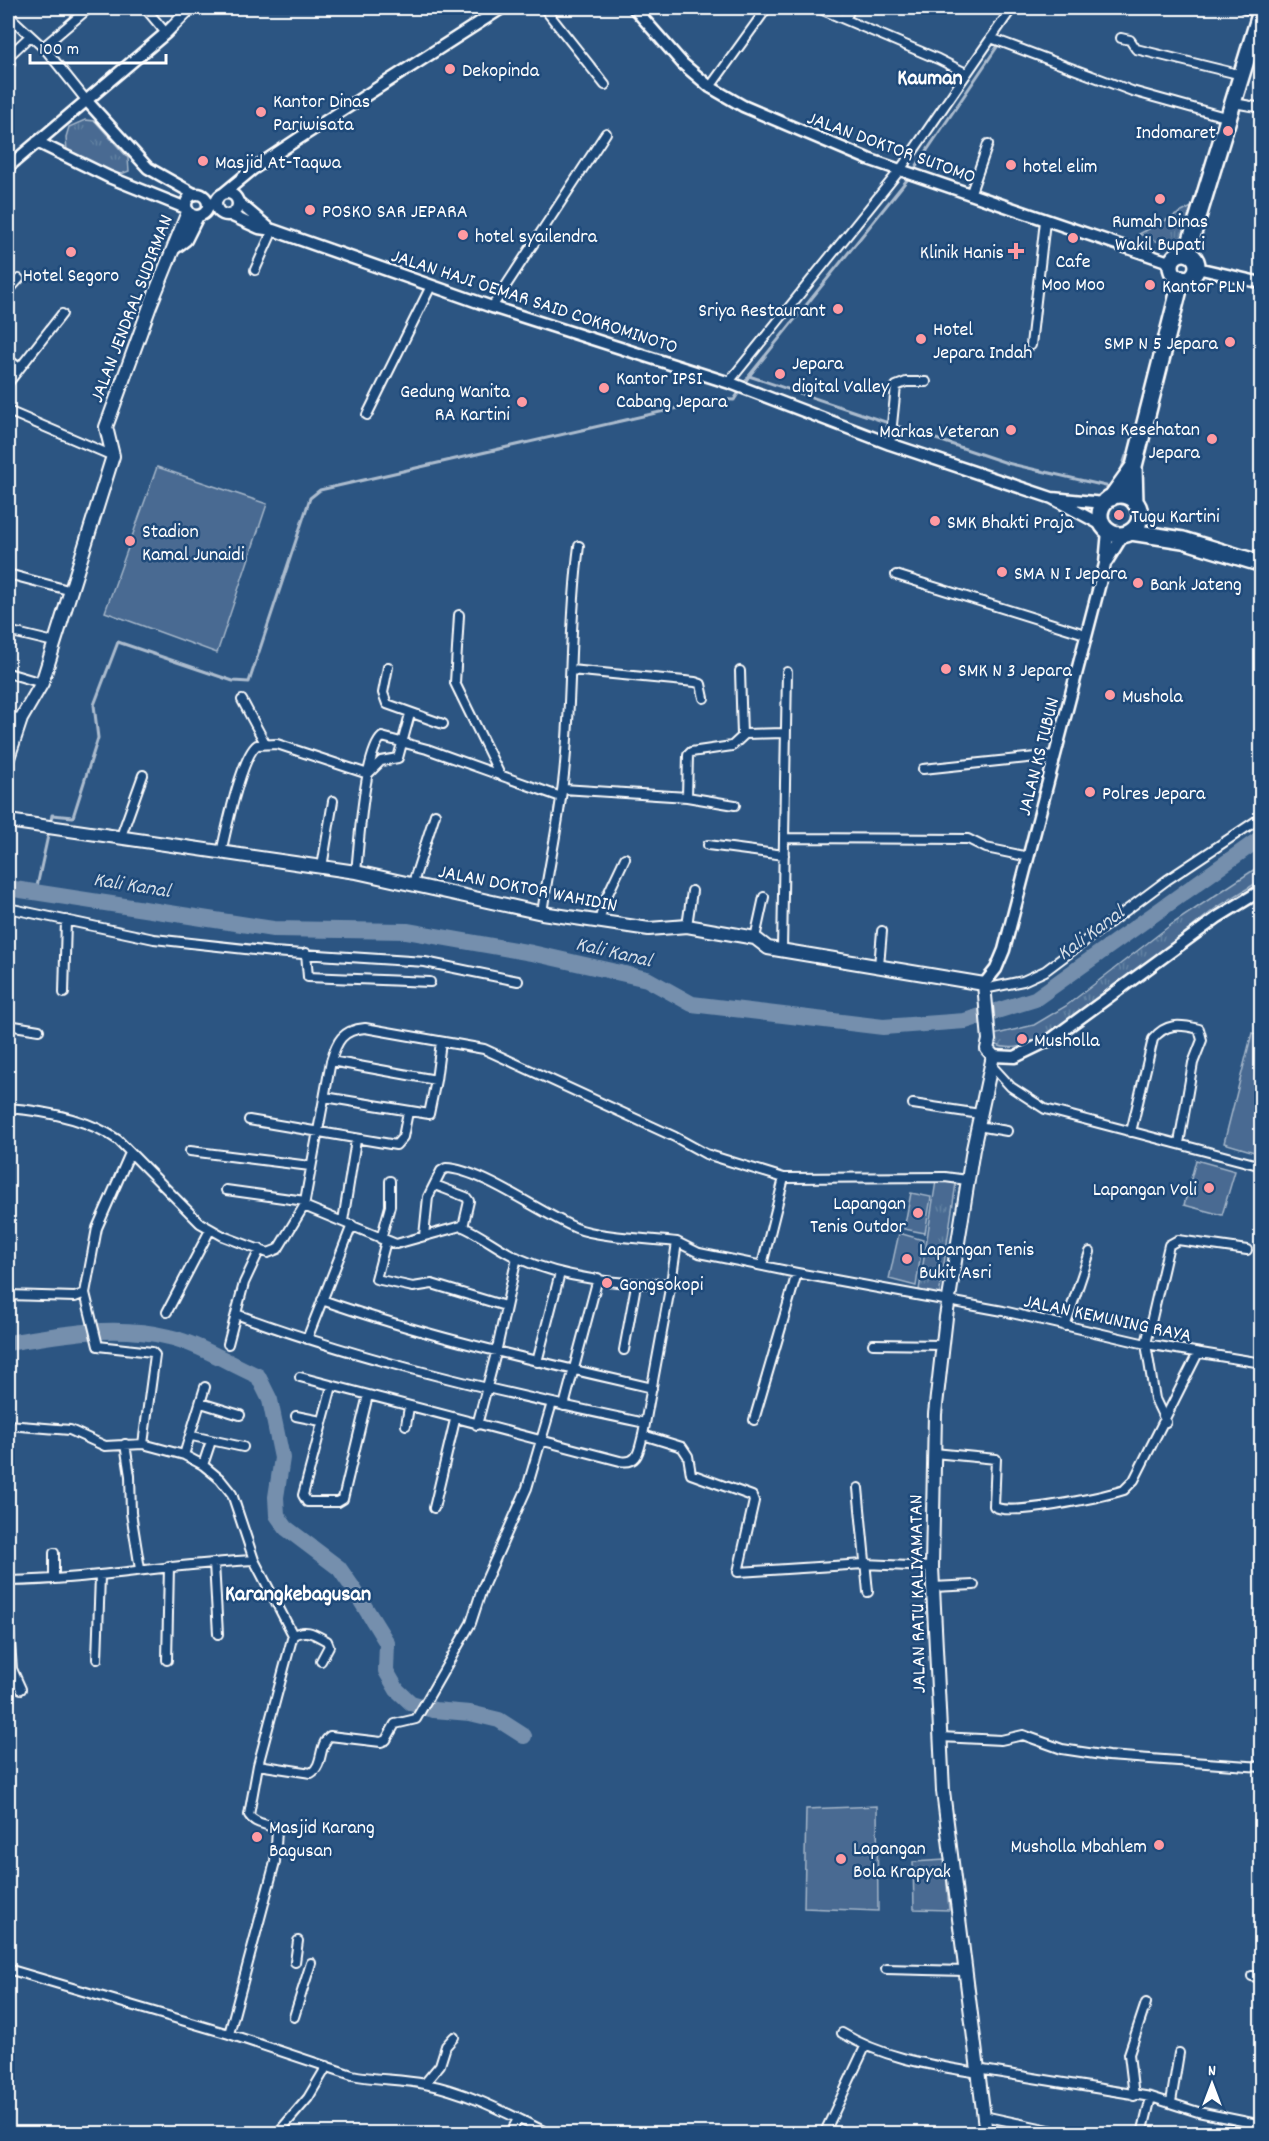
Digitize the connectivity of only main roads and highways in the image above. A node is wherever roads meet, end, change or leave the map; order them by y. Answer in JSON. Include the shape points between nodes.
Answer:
{"nodes":[{"id":1,"x":191,"y":8,"type":"edge"},
{"id":2,"x":502,"y":8,"type":"edge"},
{"id":3,"x":634,"y":8,"type":"edge"},
{"id":4,"x":1261,"y":11,"type":"edge"},
{"id":5,"x":86,"y":100,"type":"junction"},
{"id":6,"x":37,"y":142,"type":"junction"},
{"id":7,"x":8,"y":167,"type":"edge"},
{"id":8,"x":148,"y":168,"type":"junction"},
{"id":9,"x":253,"y":169,"type":"junction"},
{"id":10,"x":138,"y":186,"type":"junction"},
{"id":11,"x":198,"y":194,"type":"junction"},
{"id":12,"x":222,"y":194,"type":"junction"},
{"id":13,"x":238,"y":201,"type":"junction"},
{"id":14,"x":194,"y":212,"type":"junction"},
{"id":15,"x":224,"y":213,"type":"junction"},
{"id":16,"x":272,"y":230,"type":"junction"},
{"id":17,"x":1187,"y":253,"type":"junction"},
{"id":18,"x":1172,"y":263,"type":"junction"},
{"id":19,"x":1197,"y":268,"type":"junction"},
{"id":20,"x":1182,"y":278,"type":"junction"},
{"id":21,"x":1262,"y":283,"type":"edge"},
{"id":22,"x":1134,"y":466,"type":"junction"},
{"id":23,"x":1052,"y":498,"type":"junction"},
{"id":24,"x":1107,"y":500,"type":"junction"},
{"id":25,"x":1135,"y":503,"type":"junction"},
{"id":26,"x":1140,"y":519,"type":"junction"},
{"id":27,"x":1105,"y":528,"type":"junction"},
{"id":28,"x":1127,"y":534,"type":"junction"},
{"id":29,"x":1183,"y":540,"type":"junction"},
{"id":30,"x":1105,"y":564,"type":"junction"},
{"id":31,"x":1262,"y":564,"type":"edge"},
{"id":32,"x":8,"y":755,"type":"edge"},
{"id":33,"x":8,"y":821,"type":"edge"},
{"id":34,"x":1262,"y":890,"type":"edge"},
{"id":35,"x":984,"y":989,"type":"junction"},
{"id":36,"x":991,"y":1060,"type":"junction"},
{"id":37,"x":986,"y":2133,"type":"edge"}],
"edges":[{"from":1,"to":5,"type":"main road"},
{"from":2,"to":9,"type":"main road"},
{"from":3,"to":18,"type":"main road","name":"JALAN DOKTOR SUTOMO","via":[[683,64],[710,87],[786,126],[924,179]]},
{"from":4,"to":17,"type":"highway"},
{"from":5,"to":6,"type":"main road"},
{"from":5,"to":8,"type":"main road"},
{"from":6,"to":7,"type":"main road"},
{"from":6,"to":10,"type":"main road","via":[[109,177]]},
{"from":8,"to":10,"type":"main road"},
{"from":8,"to":11,"type":"main road"},
{"from":9,"to":12,"type":"main road"},
{"from":9,"to":13,"type":"main road"},
{"from":10,"to":14,"type":"main road"},
{"from":11,"to":12,"type":"main road"},
{"from":11,"to":14,"type":"main road","via":[[188,198]]},
{"from":11,"to":14,"type":"main road","via":[[209,203]]},
{"from":12,"to":13,"type":"main road","via":[[233,195]]},
{"from":12,"to":15,"type":"main road","via":[[216,205]]},
{"from":13,"to":15,"type":"main road","via":[[237,209]]},
{"from":13,"to":16,"type":"main road"},
{"from":14,"to":15,"type":"main road"},
{"from":14,"to":32,"type":"main road","name":"JALAN JENDRAL SUDIRMAN","via":[[174,249],[106,427],[113,456],[42,683],[21,719]]},
{"from":15,"to":16,"type":"main road","name":"JALAN HAJI OEMAR SAID COKROMINOTO"},
{"from":16,"to":23,"type":"main road","name":"JALAN HAJI OEMAR SAID COKROMINOTO","via":[[492,307],[730,383],[890,444]]},
{"from":17,"to":18,"type":"highway","via":[[1178,255]]},
{"from":17,"to":19,"type":"highway","via":[[1195,258]]},
{"from":18,"to":20,"type":"highway","via":[[1174,273]]},
{"from":19,"to":20,"type":"highway","via":[[1192,276]]},
{"from":19,"to":21,"type":"main road"},
{"from":20,"to":22,"type":"highway"},
{"from":22,"to":24,"type":"highway"},
{"from":22,"to":25,"type":"highway"},
{"from":23,"to":24,"type":"main road","name":"JALAN HAJI OEMAR SAID COKROMINOTO"},
{"from":23,"to":27,"type":"main road"},
{"from":24,"to":25,"type":"highway","via":[[1124,496]]},
{"from":24,"to":27,"type":"highway","via":[[1100,518]]},
{"from":25,"to":26,"type":"highway"},
{"from":26,"to":28,"type":"highway"},
{"from":26,"to":29,"type":"highway"},
{"from":27,"to":28,"type":"highway"},
{"from":27,"to":30,"type":"main road","name":"JALAN KS TUBUN"},
{"from":28,"to":29,"type":"highway"},
{"from":28,"to":30,"type":"main road"},
{"from":29,"to":31,"type":"highway"},
{"from":30,"to":35,"type":"main road","name":"JALAN KS TUBUN","via":[[1004,950]]},
{"from":33,"to":35,"type":"main road","name":"JALAN DOKTOR WAHIDIN","via":[[322,867],[542,913],[649,929],[687,926],[755,938],[768,948],[879,966]]},
{"from":34,"to":36,"type":"main road","via":[[1218,917],[1050,1040],[1015,1058]]},
{"from":35,"to":36,"type":"main road"},
{"from":36,"to":37,"type":"main road","name":"JALAN RATU KALIYAMATAN","via":[[948,1301],[934,1453],[932,1567],[943,1791]]}]}
